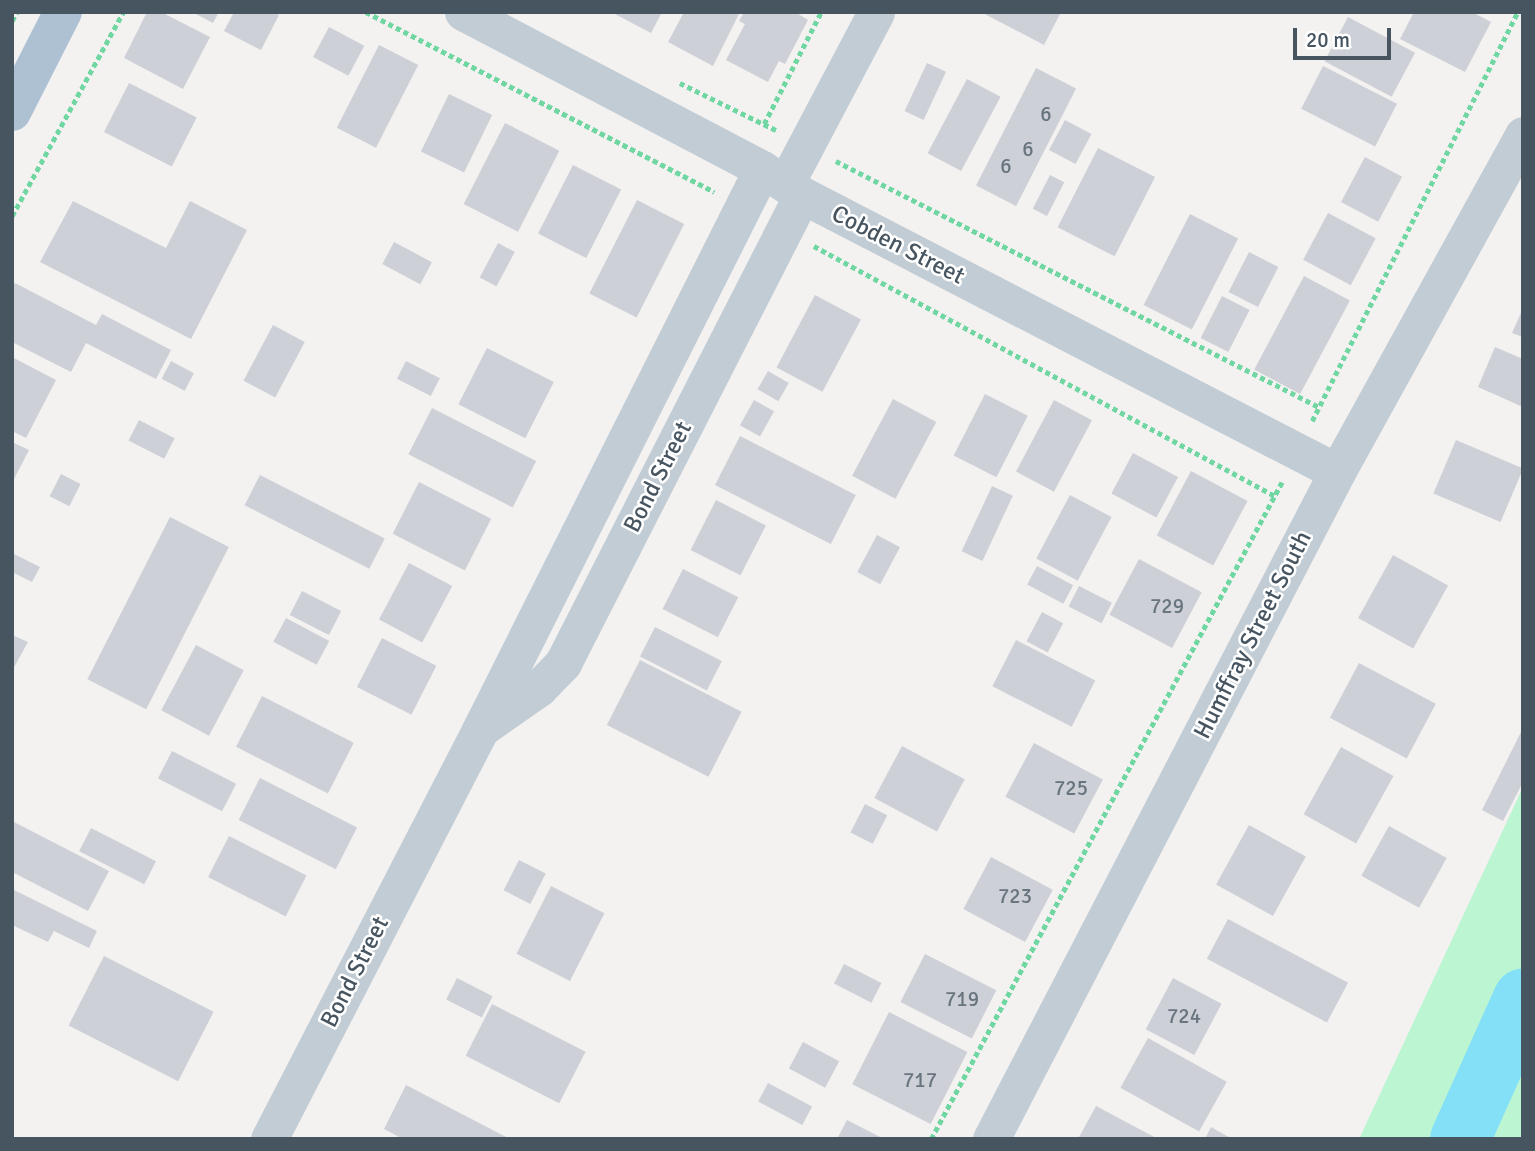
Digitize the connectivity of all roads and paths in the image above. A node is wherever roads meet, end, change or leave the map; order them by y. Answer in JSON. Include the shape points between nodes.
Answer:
{"nodes":[{"id":1,"x":17,"y":12,"type":"edge"},
{"id":2,"x":63,"y":12,"type":"edge"},
{"id":3,"x":122,"y":12,"type":"edge"},
{"id":4,"x":366,"y":12,"type":"edge"},
{"id":5,"x":463,"y":12,"type":"edge"},
{"id":6,"x":821,"y":12,"type":"edge"},
{"id":7,"x":876,"y":12,"type":"edge"},
{"id":8,"x":1518,"y":12,"type":"edge"},
{"id":9,"x":12,"y":21,"type":"edge"},
{"id":10,"x":12,"y":112,"type":"edge"},
{"id":11,"x":1523,"y":135,"type":"edge"},
{"id":12,"x":805,"y":146,"type":"junction"},
{"id":13,"x":783,"y":182,"type":"junction"},
{"id":14,"x":743,"y":207,"type":"junction"},
{"id":15,"x":12,"y":216,"type":"edge"},
{"id":16,"x":784,"y":229,"type":"junction"},
{"id":17,"x":1337,"y":472,"type":"junction"},
{"id":18,"x":480,"y":730,"type":"junction"},
{"id":19,"x":269,"y":1139,"type":"edge"},
{"id":20,"x":931,"y":1139,"type":"edge"},
{"id":21,"x":991,"y":1139,"type":"edge"}],
"edges":[{"from":1,"to":9,"type":"path"},
{"from":2,"to":10,"type":"main road"},
{"from":3,"to":15,"type":"path"},
{"from":4,"to":14,"type":"path"},
{"from":5,"to":13,"type":"street","name":"Cobden Street"},
{"from":6,"to":12,"type":"path","via":[[764,124]]},
{"from":7,"to":12,"type":"street","name":"Bond Street"},
{"from":8,"to":12,"type":"path","via":[[1319,407]]},
{"from":11,"to":17,"type":"street","name":"Humffray Street South"},
{"from":12,"to":13,"type":"street","name":"Bond Street"},
{"from":13,"to":14,"type":"street","name":"Bond Street"},
{"from":13,"to":16,"type":"street","name":"Bond Street"},
{"from":13,"to":17,"type":"street","name":"Cobden Street"},
{"from":14,"to":18,"type":"street","name":"Bond Street"},
{"from":16,"to":18,"type":"street","name":"Bond Street","via":[[563,663],[539,688]]},
{"from":16,"to":20,"type":"path","via":[[1275,496]]},
{"from":17,"to":21,"type":"street","name":"Humffray Street South"},
{"from":18,"to":19,"type":"street","name":"Bond Street"}]}
